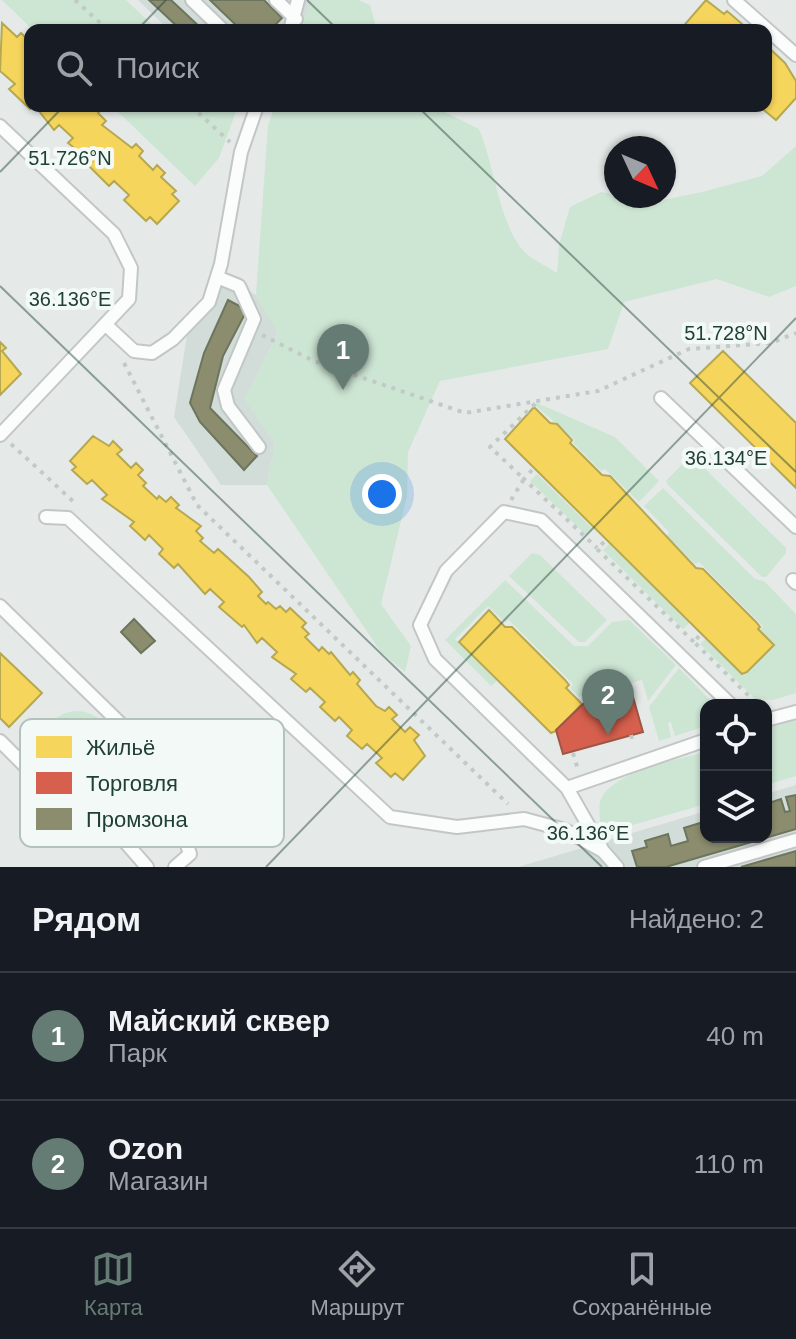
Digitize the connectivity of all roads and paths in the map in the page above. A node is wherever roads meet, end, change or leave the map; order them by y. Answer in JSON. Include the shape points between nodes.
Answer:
{"nodes":[{"id":1,"x":75,"y":0,"type":"edge"},
{"id":2,"x":192,"y":0,"type":"edge"},
{"id":3,"x":276,"y":0,"type":"edge"},
{"id":4,"x":298,"y":0,"type":"edge"},
{"id":5,"x":734,"y":0,"type":"edge"},
{"id":6,"x":101,"y":24,"type":"edge"},
{"id":7,"x":217,"y":24,"type":"edge"},
{"id":8,"x":293,"y":24,"type":"edge"},
{"id":9,"x":761,"y":24,"type":"edge"},
{"id":10,"x":772,"y":34,"type":"edge"},
{"id":11,"x":796,"y":55,"type":"edge"},
{"id":12,"x":198,"y":112,"type":"edge"},
{"id":13,"x":255,"y":112,"type":"edge"},
{"id":14,"x":0,"y":126,"type":"edge"},
{"id":15,"x":241,"y":152,"type":"junction"},
{"id":16,"x":217,"y":277,"type":"junction"},
{"id":17,"x":106,"y":325,"type":"junction"},
{"id":18,"x":250,"y":329,"type":"junction"},
{"id":19,"x":796,"y":333,"type":"edge"},
{"id":20,"x":122,"y":340,"type":"junction"},
{"id":21,"x":661,"y":398,"type":"dead end"},
{"id":22,"x":539,"y":399,"type":"junction"},
{"id":23,"x":0,"y":434,"type":"edge"},
{"id":24,"x":259,"y":447,"type":"dead end"},
{"id":25,"x":79,"y":507,"type":"dead end"},
{"id":26,"x":504,"y":512,"type":"junction"},
{"id":27,"x":46,"y":517,"type":"dead end"},
{"id":28,"x":796,"y":527,"type":"edge"},
{"id":29,"x":604,"y":542,"type":"dead end"},
{"id":30,"x":0,"y":606,"type":"edge"},
{"id":31,"x":699,"y":636,"type":"dead end"},
{"id":32,"x":694,"y":642,"type":"junction"},
{"id":33,"x":725,"y":699,"type":"edge"},
{"id":34,"x":752,"y":699,"type":"edge"},
{"id":35,"x":796,"y":712,"type":"edge"},
{"id":36,"x":772,"y":718,"type":"edge"},
{"id":37,"x":116,"y":719,"type":"edge"},
{"id":38,"x":0,"y":741,"type":"edge"},
{"id":39,"x":700,"y":742,"type":"edge"},
{"id":40,"x":20,"y":761,"type":"edge"},
{"id":41,"x":567,"y":788,"type":"junction"},
{"id":42,"x":524,"y":819,"type":"junction"},
{"id":43,"x":796,"y":840,"type":"edge"},
{"id":44,"x":130,"y":847,"type":"edge"},
{"id":45,"x":188,"y":847,"type":"edge"},
{"id":46,"x":603,"y":851,"type":"junction"},
{"id":47,"x":147,"y":867,"type":"edge"},
{"id":48,"x":175,"y":867,"type":"edge"},
{"id":49,"x":617,"y":867,"type":"edge"},
{"id":50,"x":704,"y":867,"type":"edge"}],
"edges":[{"from":1,"to":6,"type":"path"},
{"from":2,"to":7,"type":"lane"},
{"from":3,"to":8,"type":"lane"},
{"from":4,"to":8,"type":"lane"},
{"from":5,"to":9,"type":"lane"},
{"from":10,"to":11,"type":"lane"},
{"from":12,"to":15,"type":"path"},
{"from":13,"to":15,"type":"lane"},
{"from":14,"to":17,"type":"lane","via":[[122,247],[131,268],[129,299]]},
{"from":15,"to":16,"type":"lane"},
{"from":16,"to":18,"type":"lane","via":[[239,286],[254,319]]},
{"from":16,"to":20,"type":"lane","via":[[209,302],[152,353],[134,351]]},
{"from":17,"to":20,"type":"lane"},
{"from":17,"to":23,"type":"lane"},
{"from":18,"to":22,"type":"path","via":[[314,361],[465,413]]},
{"from":18,"to":24,"type":"lane","via":[[224,390],[228,406]]},
{"from":19,"to":22,"type":"path","via":[[771,343],[689,349],[598,391]]},
{"from":20,"to":42,"type":"path","via":[[124,364],[197,505]]},
{"from":21,"to":28,"type":"lane"},
{"from":22,"to":26,"type":"path","via":[[490,447],[524,479]]},
{"from":23,"to":25,"type":"path"},
{"from":26,"to":33,"type":"lane","via":[[541,520]]},
{"from":26,"to":41,"type":"lane","via":[[446,571],[420,625],[435,659]]},
{"from":27,"to":42,"type":"lane","via":[[68,518],[390,817],[457,827]]},
{"from":29,"to":32,"type":"path","via":[[597,549]]},
{"from":30,"to":37,"type":"lane"},
{"from":31,"to":32,"type":"path"},
{"from":32,"to":34,"type":"path"},
{"from":35,"to":36,"type":"lane"},
{"from":38,"to":40,"type":"lane"},
{"from":39,"to":41,"type":"lane"},
{"from":41,"to":46,"type":"lane"},
{"from":42,"to":46,"type":"lane","via":[[565,830]]},
{"from":43,"to":50,"type":"lane"},
{"from":44,"to":47,"type":"lane"},
{"from":45,"to":48,"type":"lane","via":[[190,854]]},
{"from":46,"to":49,"type":"lane"}]}
